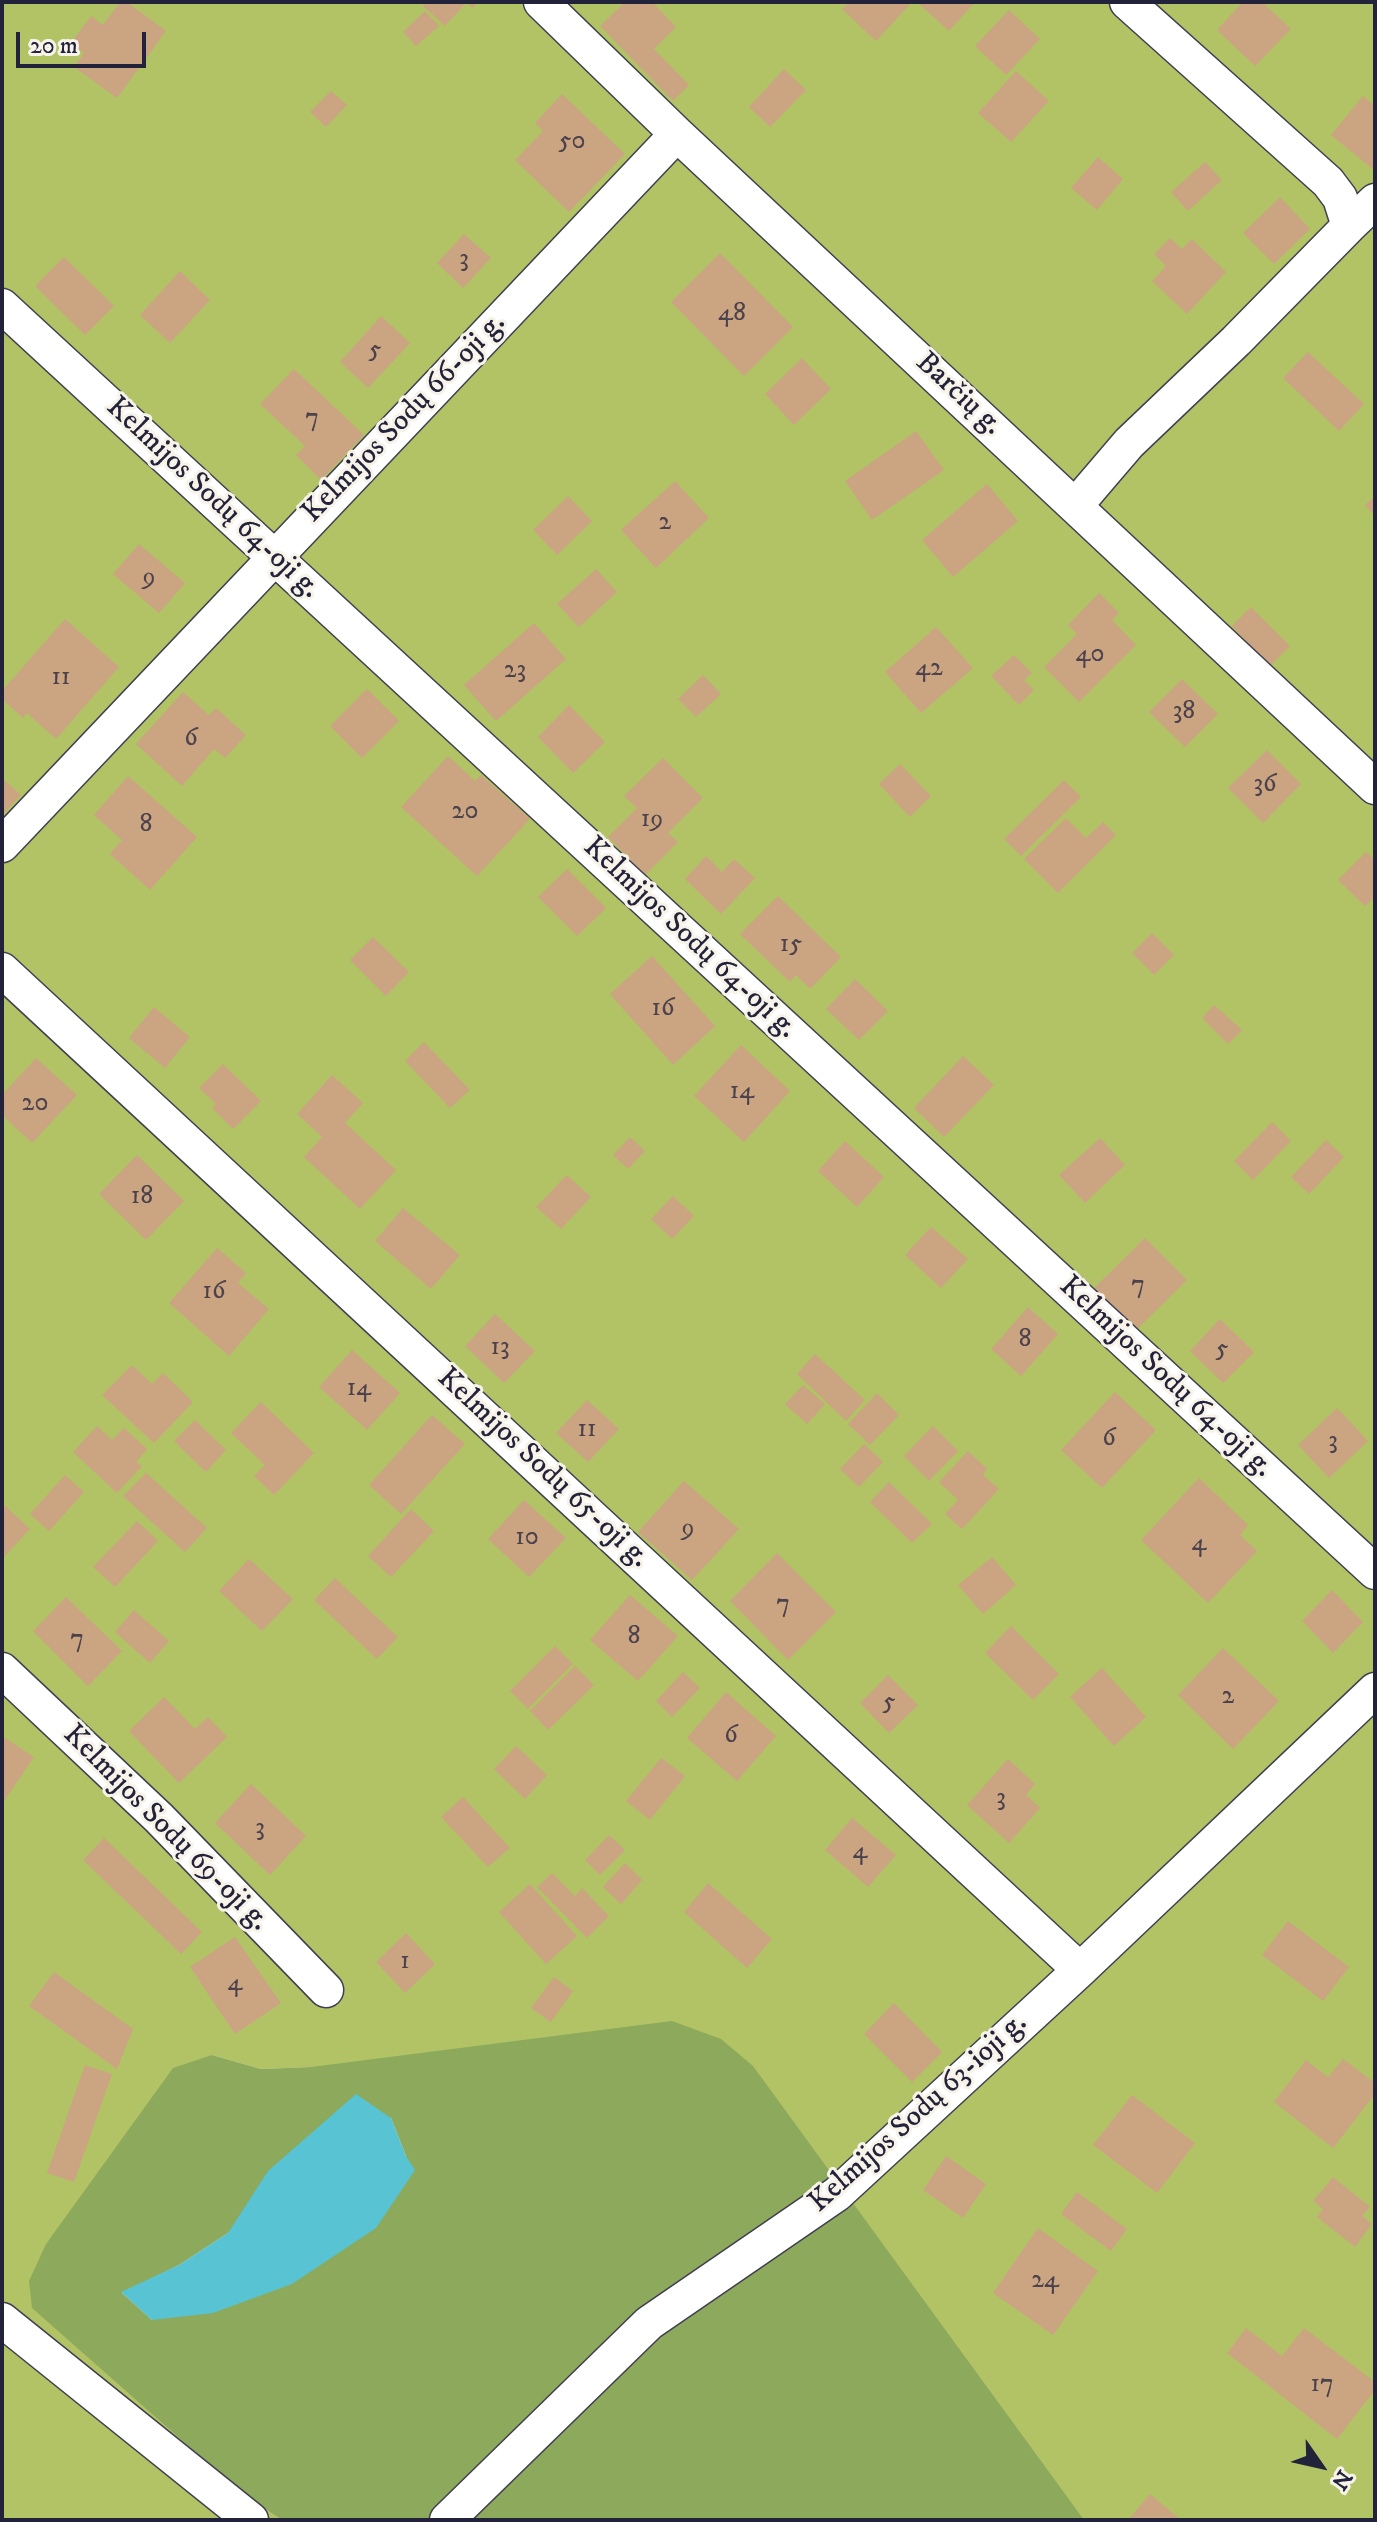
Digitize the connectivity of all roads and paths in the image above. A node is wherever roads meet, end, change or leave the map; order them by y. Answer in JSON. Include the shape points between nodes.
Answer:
{"nodes":[{"id":1,"x":541,"y":2,"type":"edge"},
{"id":2,"x":1127,"y":2,"type":"edge"},
{"id":3,"x":677,"y":134,"type":"junction"},
{"id":4,"x":1375,"y":201,"type":"edge"},
{"id":5,"x":1349,"y":226,"type":"junction"},
{"id":6,"x":2,"y":306,"type":"edge"},
{"id":7,"x":1076,"y":505,"type":"junction"},
{"id":8,"x":274,"y":556,"type":"junction"},
{"id":9,"x":1375,"y":787,"type":"edge"},
{"id":10,"x":2,"y":845,"type":"edge"},
{"id":11,"x":2,"y":970,"type":"edge"},
{"id":12,"x":1375,"y":1572,"type":"edge"},
{"id":13,"x":2,"y":1670,"type":"edge"},
{"id":14,"x":1375,"y":1690,"type":"edge"},
{"id":15,"x":1080,"y":1970,"type":"junction"},
{"id":16,"x":326,"y":1990,"type":"dead end"},
{"id":17,"x":2,"y":2320,"type":"edge"},
{"id":18,"x":251,"y":2520,"type":"edge"},
{"id":19,"x":447,"y":2520,"type":"edge"}],
"edges":[{"from":1,"to":3,"type":"street","name":"Barčių g."},
{"from":2,"to":5,"type":"street","via":[[1328,182]]},
{"from":3,"to":7,"type":"street","name":"Barčių g."},
{"from":3,"to":8,"type":"street","name":"Kelmijos Sodų 66-oji g."},
{"from":4,"to":5,"type":"street"},
{"from":5,"to":7,"type":"street","via":[[1129,443]]},
{"from":6,"to":8,"type":"street","name":"Kelmijos Sodų 64-oji g."},
{"from":7,"to":9,"type":"street","name":"Barčių g."},
{"from":8,"to":10,"type":"street","name":"Kelmijos Sodų 66-oji g."},
{"from":8,"to":12,"type":"street","name":"Kelmijos Sodų 64-oji g."},
{"from":11,"to":15,"type":"street","name":"Kelmijos Sodų 65-oji g."},
{"from":13,"to":16,"type":"street","name":"Kelmijos Sodų 69-oji g.","via":[[159,1818]]},
{"from":14,"to":15,"type":"street","name":"Kelmijos Sodų 63-ioji g."},
{"from":15,"to":19,"type":"street","name":"Kelmijos Sodų 63-ioji g.","via":[[837,2194],[649,2323]]},
{"from":17,"to":18,"type":"street"}]}
